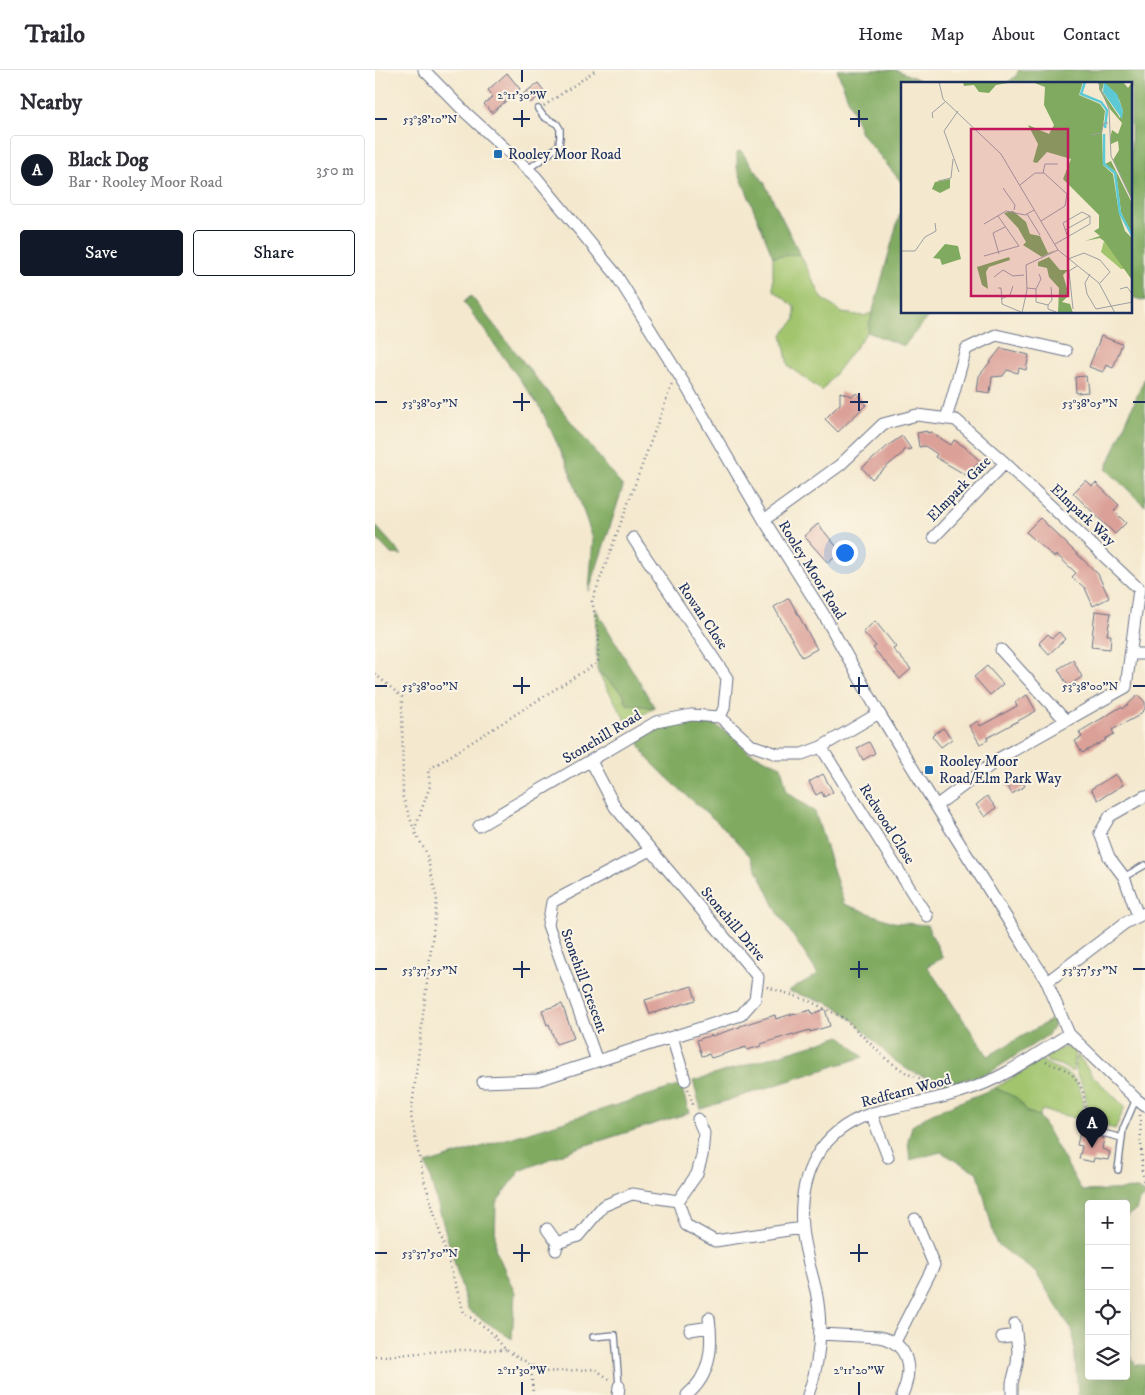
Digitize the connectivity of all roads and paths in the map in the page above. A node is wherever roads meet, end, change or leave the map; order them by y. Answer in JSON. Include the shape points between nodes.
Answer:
{"nodes":[{"id":1,"x":424,"y":70,"type":"edge"},
{"id":2,"x":596,"y":70,"type":"edge"},
{"id":3,"x":539,"y":109,"type":"joint"},
{"id":4,"x":528,"y":169,"type":"junction"},
{"id":5,"x":1067,"y":351,"type":"dead end"},
{"id":6,"x":677,"y":372,"type":"junction"},
{"id":7,"x":946,"y":418,"type":"junction"},
{"id":8,"x":1005,"y":463,"type":"junction"},
{"id":9,"x":764,"y":520,"type":"junction"},
{"id":10,"x":934,"y":537,"type":"dead end"},
{"id":11,"x":633,"y":538,"type":"dead end"},
{"id":12,"x":1001,"y":650,"type":"dead end"},
{"id":13,"x":1131,"y":654,"type":"junction"},
{"id":14,"x":1145,"y":654,"type":"edge"},
{"id":15,"x":375,"y":674,"type":"edge"},
{"id":16,"x":879,"y":713,"type":"junction"},
{"id":17,"x":719,"y":717,"type":"junction"},
{"id":18,"x":1066,"y":721,"type":"junction"},
{"id":19,"x":821,"y":747,"type":"junction"},
{"id":20,"x":591,"y":761,"type":"junction"},
{"id":21,"x":1145,"y":796,"type":"edge"},
{"id":22,"x":936,"y":806,"type":"junction"},
{"id":23,"x":479,"y":826,"type":"dead end"},
{"id":24,"x":414,"y":831,"type":"junction"},
{"id":25,"x":651,"y":850,"type":"junction"},
{"id":26,"x":1145,"y":865,"type":"edge"},
{"id":27,"x":1124,"y":877,"type":"junction"},
{"id":28,"x":1142,"y":914,"type":"edge"},
{"id":29,"x":927,"y":916,"type":"dead end"},
{"id":30,"x":1047,"y":982,"type":"junction"},
{"id":31,"x":757,"y":984,"type":"junction"},
{"id":32,"x":1069,"y":1034,"type":"junction"},
{"id":33,"x":672,"y":1037,"type":"junction"},
{"id":34,"x":1039,"y":1052,"type":"junction"},
{"id":35,"x":597,"y":1061,"type":"junction"},
{"id":36,"x":685,"y":1080,"type":"joint"},
{"id":37,"x":483,"y":1082,"type":"dead end"},
{"id":38,"x":950,"y":1095,"type":"junction"},
{"id":39,"x":1141,"y":1106,"type":"edge"},
{"id":40,"x":871,"y":1113,"type":"junction"},
{"id":41,"x":698,"y":1119,"type":"joint"},
{"id":42,"x":1083,"y":1128,"type":"joint"},
{"id":43,"x":1121,"y":1138,"type":"junction"},
{"id":44,"x":888,"y":1157,"type":"dead end"},
{"id":45,"x":1117,"y":1170,"type":"dead end"},
{"id":46,"x":1145,"y":1183,"type":"edge"},
{"id":47,"x":679,"y":1200,"type":"junction"},
{"id":48,"x":915,"y":1219,"type":"dead end"},
{"id":49,"x":802,"y":1228,"type":"junction"},
{"id":50,"x":547,"y":1229,"type":"dead end"},
{"id":51,"x":690,"y":1330,"type":"dead end"},
{"id":52,"x":820,"y":1334,"type":"junction"},
{"id":53,"x":593,"y":1337,"type":"dead end"},
{"id":54,"x":1002,"y":1337,"type":"dead end"},
{"id":55,"x":895,"y":1342,"type":"junction"},
{"id":56,"x":506,"y":1350,"type":"junction"},
{"id":57,"x":375,"y":1357,"type":"edge"},
{"id":58,"x":531,"y":1365,"type":"junction"},
{"id":59,"x":618,"y":1391,"type":"edge"},
{"id":60,"x":533,"y":1395,"type":"edge"},
{"id":61,"x":687,"y":1395,"type":"edge"},
{"id":62,"x":808,"y":1395,"type":"edge"},
{"id":63,"x":902,"y":1395,"type":"edge"},
{"id":64,"x":1012,"y":1395,"type":"edge"}],
"edges":[{"from":1,"to":4,"type":"street","name":"Rooley Moor Road"},
{"from":2,"to":3,"type":"path"},
{"from":3,"to":4,"type":"lane","via":[[560,129],[559,144]]},
{"from":4,"to":6,"type":"street","name":"Rooley Moor Road","via":[[615,273]]},
{"from":5,"to":7,"type":"street","via":[[996,335],[966,348]]},
{"from":6,"to":9,"type":"street","name":"Rooley Moor Road"},
{"from":6,"to":24,"type":"path","via":[[592,601],[599,634],[597,662],[428,770],[430,786]]},
{"from":7,"to":8,"type":"street","name":"Elmpark Way","via":[[956,420]]},
{"from":7,"to":9,"type":"street","name":"Elmpark Way","via":[[917,415],[883,424],[840,465]]},
{"from":8,"to":10,"type":"street","name":"Elmpark Gate"},
{"from":8,"to":13,"type":"street","name":"Elmpark Way","via":[[1139,589]]},
{"from":9,"to":16,"type":"street","name":"Rooley Moor Road"},
{"from":11,"to":17,"type":"street","name":"Rowan Close","via":[[727,678],[724,708]]},
{"from":12,"to":18,"type":"street"},
{"from":13,"to":14,"type":"street"},
{"from":13,"to":18,"type":"street","name":"Elmpark Way","via":[[1126,688]]},
{"from":15,"to":24,"type":"path","via":[[402,698],[403,797]]},
{"from":16,"to":19,"type":"street"},
{"from":16,"to":22,"type":"street","name":"Rooley Moor Road"},
{"from":17,"to":19,"type":"street","via":[[751,745],[777,754],[802,754]]},
{"from":17,"to":20,"type":"street","name":"Stonehill Road","via":[[691,715],[656,722]]},
{"from":18,"to":22,"type":"street","name":"Elmpark Way","via":[[1000,758]]},
{"from":19,"to":29,"type":"street","name":"Redwood Close"},
{"from":20,"to":23,"type":"street","name":"Stonehill Road"},
{"from":20,"to":25,"type":"street","name":"Stonehill Drive","via":[[615,807]]},
{"from":21,"to":27,"type":"street","via":[[1110,816],[1100,833],[1109,857]]},
{"from":22,"to":30,"type":"street","name":"Rooley Moor Road"},
{"from":24,"to":56,"type":"path","via":[[426,852],[437,899],[411,1116],[423,1176],[464,1313],[489,1330]]},
{"from":25,"to":31,"type":"street","name":"Stonehill Drive","via":[[758,977]]},
{"from":25,"to":35,"type":"street","name":"Stonehill Crescent","via":[[552,902],[548,925]]},
{"from":26,"to":27,"type":"lane"},
{"from":27,"to":28,"type":"street"},
{"from":28,"to":30,"type":"street","via":[[1125,923]]},
{"from":30,"to":32,"type":"street","name":"Rooley Moor Road"},
{"from":31,"to":33,"type":"street","name":"Stonehill Drive","via":[[755,999],[741,1015]]},
{"from":31,"to":38,"type":"path","via":[[807,1000],[844,1018],[886,1059],[908,1074],[940,1086]]},
{"from":32,"to":34,"type":"street","name":"Redfearn Wood"},
{"from":32,"to":39,"type":"street","name":"Rooley Moor Road"},
{"from":33,"to":35,"type":"street","name":"Stonehill Drive"},
{"from":33,"to":36,"type":"street"},
{"from":34,"to":38,"type":"street","name":"Redfearn Wood","via":[[1003,1075]]},
{"from":34,"to":42,"type":"path","via":[[1048,1063],[1073,1075],[1081,1086],[1086,1108]]},
{"from":35,"to":37,"type":"street","name":"Stonehill Drive","via":[[538,1080]]},
{"from":36,"to":41,"type":"path"},
{"from":38,"to":40,"type":"street","name":"Redfearn Wood"},
{"from":39,"to":43,"type":"lane","via":[[1123,1129]]},
{"from":39,"to":46,"type":"path"},
{"from":40,"to":44,"type":"street"},
{"from":40,"to":49,"type":"street","name":"Redfearn Wood","via":[[835,1133],[817,1153],[803,1194]]},
{"from":41,"to":47,"type":"street","via":[[704,1133],[702,1156],[697,1174]]},
{"from":42,"to":43,"type":"lane"},
{"from":43,"to":45,"type":"lane"},
{"from":47,"to":49,"type":"street","via":[[686,1225],[715,1241]]},
{"from":47,"to":50,"type":"street","via":[[631,1194],[603,1206],[578,1236],[556,1246]]},
{"from":48,"to":55,"type":"street","via":[[934,1265]]},
{"from":49,"to":52,"type":"street","name":"Redfearn Wood","via":[[819,1311]]},
{"from":51,"to":61,"type":"street","via":[[710,1323],[711,1356],[700,1380]]},
{"from":52,"to":55,"type":"street","via":[[879,1337]]},
{"from":52,"to":62,"type":"street","name":"Redfearn Wood","via":[[819,1353]]},
{"from":53,"to":59,"type":"lane","via":[[615,1335]]},
{"from":54,"to":64,"type":"street","via":[[1016,1329],[1018,1352]]},
{"from":55,"to":63,"type":"street","via":[[903,1353],[909,1374]]},
{"from":56,"to":57,"type":"path","via":[[453,1350]]},
{"from":56,"to":58,"type":"path"},
{"from":58,"to":59,"type":"path","via":[[544,1372],[595,1369]]},
{"from":58,"to":60,"type":"path"}]}
